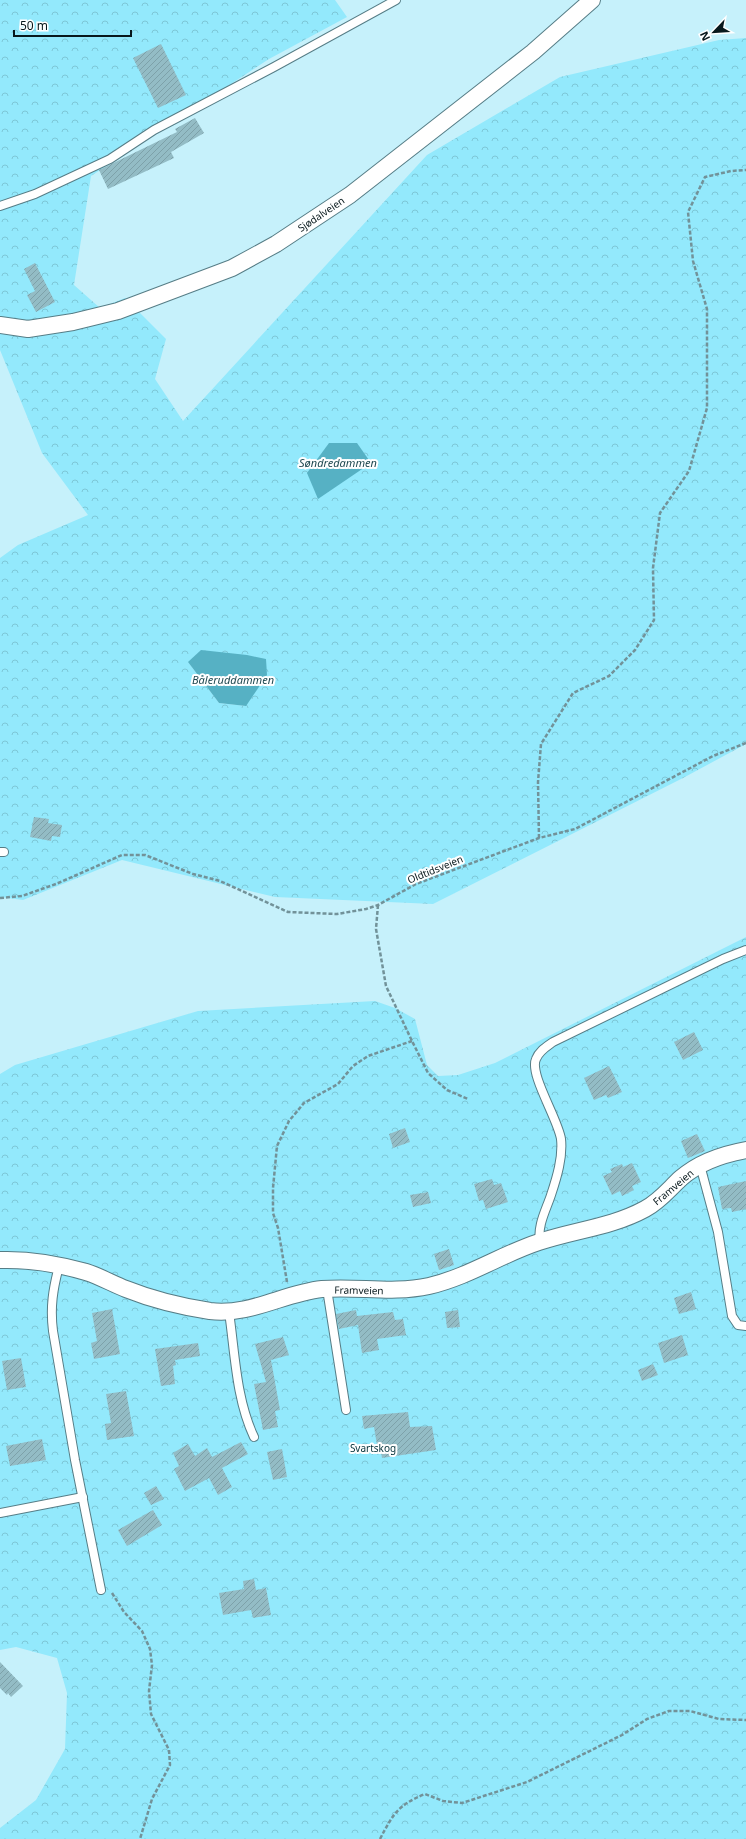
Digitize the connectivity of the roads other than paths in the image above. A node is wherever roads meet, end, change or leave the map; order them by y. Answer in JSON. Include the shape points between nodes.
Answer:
{"nodes":[{"id":1,"x":396,"y":0,"type":"edge"},
{"id":2,"x":592,"y":0,"type":"edge"},
{"id":3,"x":0,"y":206,"type":"edge"},
{"id":4,"x":0,"y":325,"type":"edge"},
{"id":5,"x":746,"y":950,"type":"edge"},
{"id":6,"x":746,"y":1150,"type":"edge"},
{"id":7,"x":700,"y":1166,"type":"junction"},
{"id":8,"x":540,"y":1242,"type":"junction"},
{"id":9,"x":0,"y":1260,"type":"edge"},
{"id":10,"x":59,"y":1266,"type":"junction"},
{"id":11,"x":327,"y":1289,"type":"junction"},
{"id":12,"x":229,"y":1312,"type":"junction"},
{"id":13,"x":746,"y":1326,"type":"edge"},
{"id":14,"x":346,"y":1410,"type":"dead end"},
{"id":15,"x":254,"y":1437,"type":"dead end"},
{"id":16,"x":83,"y":1497,"type":"junction"},
{"id":17,"x":0,"y":1513,"type":"edge"},
{"id":18,"x":101,"y":1590,"type":"dead end"}],
"edges":[{"from":1,"to":3,"type":"lane","via":[[154,130],[110,159],[35,194]]},
{"from":2,"to":4,"type":"street","name":"Sjødalveien","via":[[533,52],[350,194],[276,244],[232,268],[118,311],[28,329]]},
{"from":5,"to":8,"type":"lane","via":[[541,1050],[536,1058],[534,1071],[557,1124],[562,1151],[539,1234]]},
{"from":6,"to":7,"type":"street","name":"Framveien"},
{"from":7,"to":8,"type":"street","name":"Framveien","via":[[644,1209],[605,1226]]},
{"from":7,"to":13,"type":"lane","name":"Framveien","via":[[718,1232],[732,1316],[738,1325]]},
{"from":8,"to":11,"type":"street","name":"Framveien","via":[[448,1281],[430,1286],[388,1291]]},
{"from":9,"to":10,"type":"street","name":"Framveien","via":[[24,1259]]},
{"from":10,"to":12,"type":"street","name":"Framveien","via":[[88,1273],[157,1300],[209,1311]]},
{"from":10,"to":16,"type":"lane","via":[[52,1291],[51,1318]]},
{"from":11,"to":12,"type":"street","name":"Framveien","via":[[289,1296],[248,1310]]},
{"from":11,"to":14,"type":"lane"},
{"from":12,"to":15,"type":"lane","via":[[241,1392],[248,1424]]},
{"from":16,"to":17,"type":"lane"},
{"from":16,"to":18,"type":"lane"}]}
